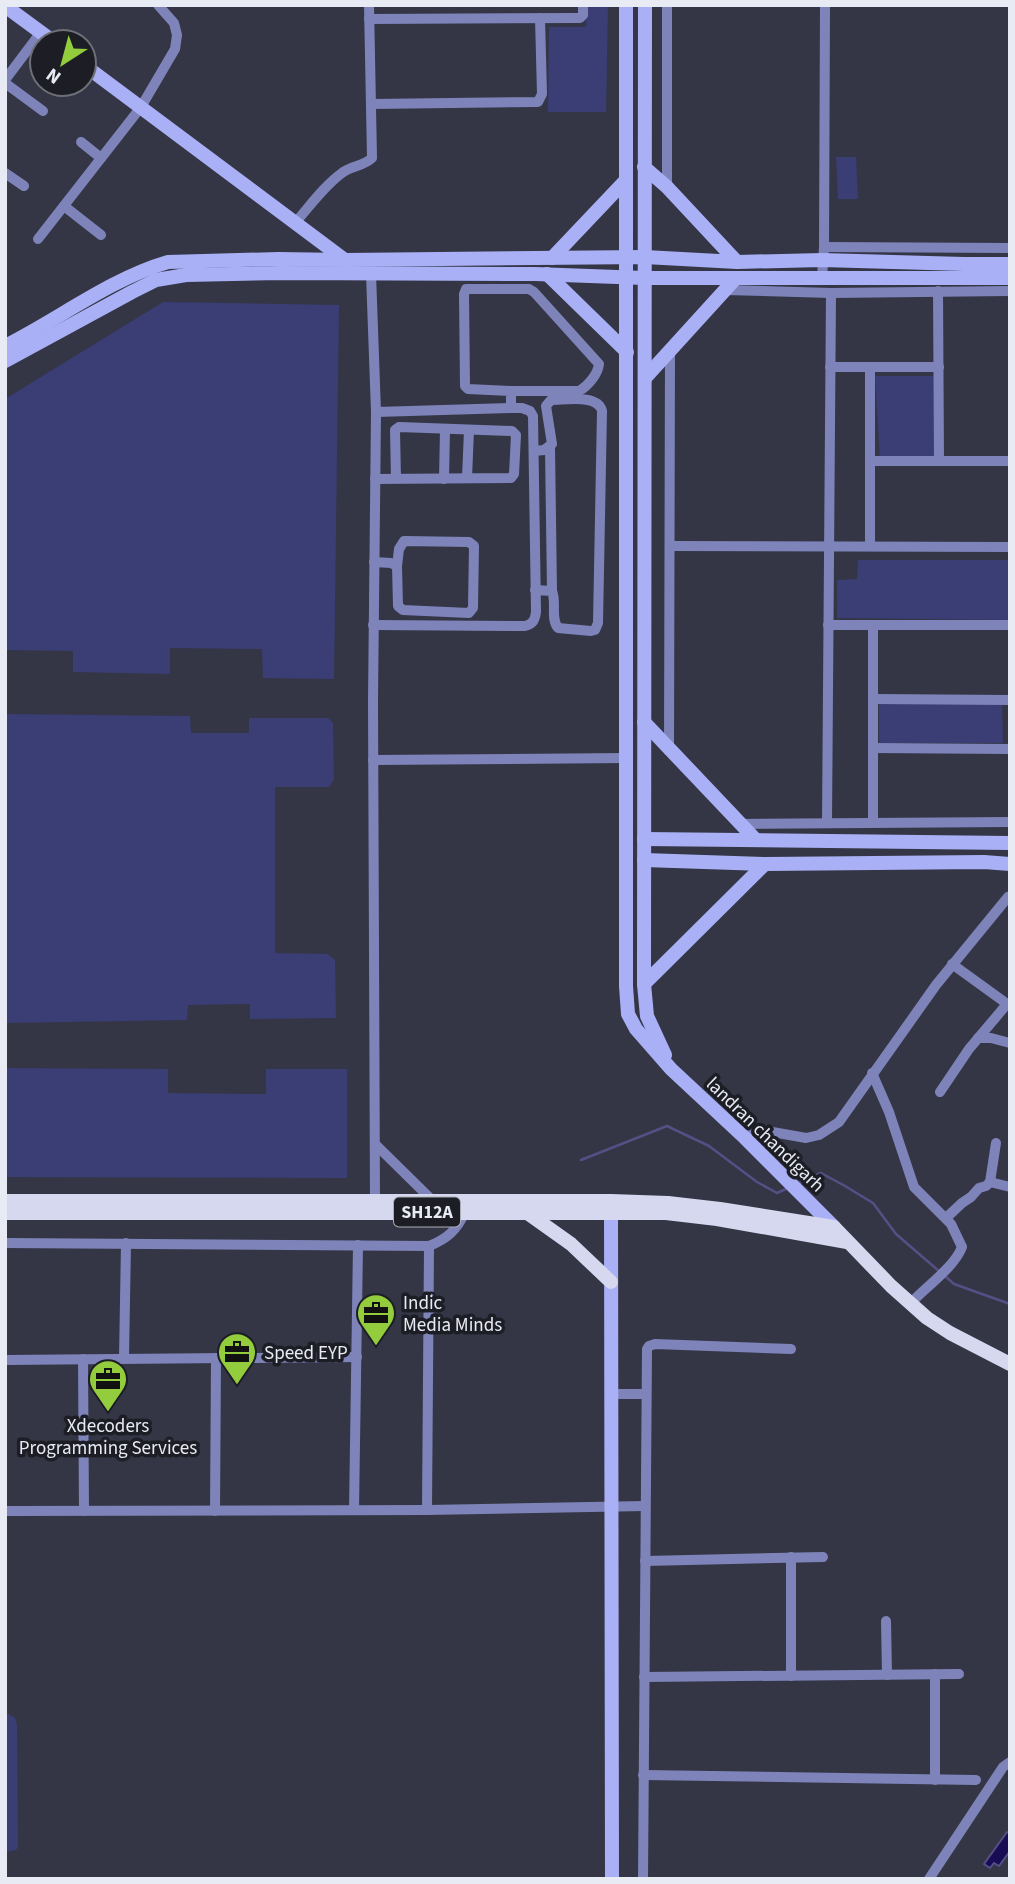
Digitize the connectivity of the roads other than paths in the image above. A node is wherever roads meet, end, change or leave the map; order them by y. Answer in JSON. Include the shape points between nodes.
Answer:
{"nodes":[{"id":1,"x":158,"y":5,"type":"edge"},
{"id":2,"x":369,"y":5,"type":"edge"},
{"id":3,"x":446,"y":5,"type":"edge"},
{"id":4,"x":583,"y":5,"type":"edge"},
{"id":5,"x":626,"y":5,"type":"edge"},
{"id":6,"x":645,"y":5,"type":"edge"},
{"id":7,"x":667,"y":5,"type":"edge"},
{"id":8,"x":825,"y":5,"type":"edge"},
{"id":9,"x":5,"y":6,"type":"edge"},
{"id":10,"x":540,"y":18,"type":"junction"},
{"id":11,"x":369,"y":19,"type":"junction"},
{"id":12,"x":446,"y":19,"type":"junction"},
{"id":13,"x":35,"y":28,"type":"edge"},
{"id":14,"x":28,"y":50,"type":"edge"},
{"id":15,"x":98,"y":75,"type":"edge"},
{"id":16,"x":5,"y":82,"type":"edge"},
{"id":17,"x":371,"y":104,"type":"junction"},
{"id":18,"x":141,"y":107,"type":"junction"},
{"id":19,"x":43,"y":111,"type":"dead end"},
{"id":20,"x":82,"y":142,"type":"dead end"},
{"id":21,"x":101,"y":158,"type":"junction"},
{"id":22,"x":645,"y":167,"type":"junction"},
{"id":23,"x":5,"y":173,"type":"edge"},
{"id":24,"x":626,"y":180,"type":"junction"},
{"id":25,"x":24,"y":186,"type":"dead end"},
{"id":26,"x":667,"y":187,"type":"junction"},
{"id":27,"x":64,"y":206,"type":"junction"},
{"id":28,"x":295,"y":223,"type":"junction"},
{"id":29,"x":101,"y":235,"type":"dead end"},
{"id":30,"x":38,"y":239,"type":"dead end"},
{"id":31,"x":1010,"y":248,"type":"edge"},
{"id":32,"x":823,"y":253,"type":"junction"},
{"id":33,"x":626,"y":257,"type":"junction"},
{"id":34,"x":645,"y":257,"type":"junction"},
{"id":35,"x":551,"y":258,"type":"junction"},
{"id":36,"x":345,"y":260,"type":"junction"},
{"id":37,"x":737,"y":262,"type":"junction"},
{"id":38,"x":1010,"y":264,"type":"edge"},
{"id":39,"x":371,"y":274,"type":"junction"},
{"id":40,"x":547,"y":274,"type":"junction"},
{"id":41,"x":626,"y":277,"type":"junction"},
{"id":42,"x":645,"y":278,"type":"junction"},
{"id":43,"x":736,"y":278,"type":"junction"},
{"id":44,"x":822,"y":278,"type":"junction"},
{"id":45,"x":1010,"y":278,"type":"edge"},
{"id":46,"x":725,"y":290,"type":"junction"},
{"id":47,"x":938,"y":291,"type":"junction"},
{"id":48,"x":1010,"y":291,"type":"edge"},
{"id":49,"x":831,"y":293,"type":"junction"},
{"id":50,"x":5,"y":346,"type":"edge"},
{"id":51,"x":670,"y":350,"type":"junction"},
{"id":52,"x":627,"y":352,"type":"junction"},
{"id":53,"x":5,"y":362,"type":"edge"},
{"id":54,"x":830,"y":367,"type":"junction"},
{"id":55,"x":870,"y":367,"type":"junction"},
{"id":56,"x":939,"y":367,"type":"junction"},
{"id":57,"x":645,"y":378,"type":"junction"},
{"id":58,"x":511,"y":391,"type":"junction"},
{"id":59,"x":511,"y":408,"type":"junction"},
{"id":60,"x":376,"y":412,"type":"junction"},
{"id":61,"x":445,"y":430,"type":"junction"},
{"id":62,"x":469,"y":430,"type":"junction"},
{"id":63,"x":550,"y":447,"type":"junction"},
{"id":64,"x":534,"y":452,"type":"junction"},
{"id":65,"x":870,"y":461,"type":"junction"},
{"id":66,"x":939,"y":461,"type":"junction"},
{"id":67,"x":1010,"y":461,"type":"edge"},
{"id":68,"x":467,"y":478,"type":"junction"},
{"id":69,"x":375,"y":479,"type":"junction"},
{"id":70,"x":396,"y":479,"type":"junction"},
{"id":71,"x":444,"y":479,"type":"junction"},
{"id":72,"x":671,"y":545,"type":"junction"},
{"id":73,"x":828,"y":546,"type":"junction"},
{"id":74,"x":870,"y":546,"type":"junction"},
{"id":75,"x":1010,"y":547,"type":"edge"},
{"id":76,"x":374,"y":562,"type":"junction"},
{"id":77,"x":397,"y":566,"type":"junction"},
{"id":78,"x":535,"y":590,"type":"junction"},
{"id":79,"x":552,"y":591,"type":"junction"},
{"id":80,"x":373,"y":625,"type":"junction"},
{"id":81,"x":828,"y":625,"type":"junction"},
{"id":82,"x":873,"y":625,"type":"junction"},
{"id":83,"x":1010,"y":625,"type":"edge"},
{"id":84,"x":873,"y":699,"type":"junction"},
{"id":85,"x":1010,"y":700,"type":"edge"},
{"id":86,"x":644,"y":722,"type":"junction"},
{"id":87,"x":873,"y":748,"type":"junction"},
{"id":88,"x":1010,"y":749,"type":"edge"},
{"id":89,"x":669,"y":751,"type":"junction"},
{"id":90,"x":626,"y":758,"type":"junction"},
{"id":91,"x":373,"y":760,"type":"junction"},
{"id":92,"x":1010,"y":822,"type":"edge"},
{"id":93,"x":828,"y":823,"type":"junction"},
{"id":94,"x":873,"y":823,"type":"junction"},
{"id":95,"x":740,"y":824,"type":"junction"},
{"id":96,"x":645,"y":839,"type":"junction"},
{"id":97,"x":756,"y":840,"type":"junction"},
{"id":98,"x":1010,"y":843,"type":"edge"},
{"id":99,"x":644,"y":860,"type":"junction"},
{"id":100,"x":765,"y":864,"type":"junction"},
{"id":101,"x":1010,"y":864,"type":"edge"},
{"id":102,"x":1009,"y":896,"type":"edge"},
{"id":103,"x":952,"y":964,"type":"junction"},
{"id":104,"x":644,"y":984,"type":"junction"},
{"id":105,"x":1008,"y":1005,"type":"edge"},
{"id":106,"x":978,"y":1038,"type":"junction"},
{"id":107,"x":1010,"y":1043,"type":"edge"},
{"id":108,"x":671,"y":1069,"type":"junction"},
{"id":109,"x":872,"y":1073,"type":"junction"},
{"id":110,"x":940,"y":1092,"type":"dead end"},
{"id":111,"x":745,"y":1138,"type":"junction"},
{"id":112,"x":996,"y":1143,"type":"dead end"},
{"id":113,"x":375,"y":1144,"type":"junction"},
{"id":114,"x":990,"y":1182,"type":"junction"},
{"id":115,"x":1010,"y":1187,"type":"edge"},
{"id":116,"x":5,"y":1201,"type":"edge"},
{"id":117,"x":433,"y":1201,"type":"junction"},
{"id":118,"x":376,"y":1206,"type":"junction"},
{"id":119,"x":611,"y":1207,"type":"junction"},
{"id":120,"x":465,"y":1212,"type":"junction"},
{"id":121,"x":526,"y":1212,"type":"junction"},
{"id":122,"x":5,"y":1213,"type":"edge"},
{"id":123,"x":946,"y":1218,"type":"junction"},
{"id":124,"x":834,"y":1227,"type":"junction"},
{"id":125,"x":847,"y":1242,"type":"junction"},
{"id":126,"x":5,"y":1243,"type":"edge"},
{"id":127,"x":126,"y":1243,"type":"junction"},
{"id":128,"x":358,"y":1245,"type":"junction"},
{"id":129,"x":429,"y":1246,"type":"junction"},
{"id":130,"x":611,"y":1282,"type":"junction"},
{"id":131,"x":910,"y":1304,"type":"junction"},
{"id":132,"x":791,"y":1349,"type":"dead end"},
{"id":133,"x":357,"y":1357,"type":"junction"},
{"id":134,"x":124,"y":1358,"type":"junction"},
{"id":135,"x":216,"y":1358,"type":"junction"},
{"id":136,"x":83,"y":1359,"type":"junction"},
{"id":137,"x":5,"y":1360,"type":"edge"},
{"id":138,"x":1010,"y":1364,"type":"edge"},
{"id":139,"x":611,"y":1394,"type":"junction"},
{"id":140,"x":646,"y":1394,"type":"junction"},
{"id":141,"x":611,"y":1506,"type":"junction"},
{"id":142,"x":645,"y":1506,"type":"junction"},
{"id":143,"x":355,"y":1510,"type":"junction"},
{"id":144,"x":427,"y":1510,"type":"junction"},
{"id":145,"x":5,"y":1511,"type":"edge"},
{"id":146,"x":84,"y":1511,"type":"junction"},
{"id":147,"x":215,"y":1511,"type":"junction"},
{"id":148,"x":791,"y":1557,"type":"junction"},
{"id":149,"x":823,"y":1557,"type":"dead end"},
{"id":150,"x":645,"y":1561,"type":"junction"},
{"id":151,"x":886,"y":1621,"type":"dead end"},
{"id":152,"x":934,"y":1674,"type":"junction"},
{"id":153,"x":959,"y":1674,"type":"dead end"},
{"id":154,"x":887,"y":1675,"type":"junction"},
{"id":155,"x":792,"y":1676,"type":"junction"},
{"id":156,"x":644,"y":1677,"type":"junction"},
{"id":157,"x":1010,"y":1762,"type":"edge"},
{"id":158,"x":643,"y":1776,"type":"junction"},
{"id":159,"x":935,"y":1780,"type":"junction"},
{"id":160,"x":976,"y":1780,"type":"dead end"},
{"id":161,"x":612,"y":1879,"type":"edge"},
{"id":162,"x":643,"y":1879,"type":"edge"},
{"id":163,"x":929,"y":1879,"type":"edge"}],
"edges":[{"from":1,"to":18,"type":"street","via":[[174,23],[175,49]]},
{"from":2,"to":11,"type":"street"},
{"from":3,"to":12,"type":"street"},
{"from":4,"to":10,"type":"street","via":[[580,18]]},
{"from":5,"to":24,"type":"main road","name":"landran chandigarh"},
{"from":6,"to":22,"type":"main road"},
{"from":7,"to":26,"type":"street"},
{"from":8,"to":32,"type":"street"},
{"from":9,"to":13,"type":"main road"},
{"from":10,"to":12,"type":"street"},
{"from":10,"to":17,"type":"street","via":[[542,94],[538,102]]},
{"from":11,"to":12,"type":"street"},
{"from":11,"to":17,"type":"street"},
{"from":14,"to":16,"type":"street"},
{"from":15,"to":18,"type":"main road"},
{"from":16,"to":19,"type":"street"},
{"from":17,"to":28,"type":"street","via":[[372,158],[337,177]]},
{"from":18,"to":21,"type":"street"},
{"from":18,"to":28,"type":"main road"},
{"from":20,"to":21,"type":"street"},
{"from":21,"to":27,"type":"street"},
{"from":22,"to":26,"type":"main road"},
{"from":22,"to":34,"type":"main road"},
{"from":23,"to":25,"type":"street"},
{"from":24,"to":33,"type":"main road","name":"landran chandigarh"},
{"from":24,"to":35,"type":"main road"},
{"from":26,"to":37,"type":"main road"},
{"from":27,"to":29,"type":"street"},
{"from":27,"to":30,"type":"street"},
{"from":28,"to":36,"type":"main road"},
{"from":31,"to":32,"type":"street"},
{"from":32,"to":37,"type":"main road"},
{"from":32,"to":38,"type":"main road"},
{"from":32,"to":44,"type":"street"},
{"from":33,"to":34,"type":"main road"},
{"from":33,"to":35,"type":"main road"},
{"from":33,"to":41,"type":"main road","name":"landran chandigarh"},
{"from":34,"to":37,"type":"main road"},
{"from":34,"to":42,"type":"main road"},
{"from":35,"to":36,"type":"main road"},
{"from":36,"to":39,"type":"main road"},
{"from":36,"to":50,"type":"main road","via":[[168,262],[125,279]]},
{"from":39,"to":40,"type":"main road"},
{"from":39,"to":53,"type":"main road","via":[[164,278]]},
{"from":39,"to":60,"type":"street"},
{"from":40,"to":41,"type":"main road"},
{"from":40,"to":52,"type":"main road"},
{"from":41,"to":42,"type":"main road"},
{"from":41,"to":52,"type":"main road","name":"landran chandigarh"},
{"from":42,"to":43,"type":"main road"},
{"from":42,"to":57,"type":"main road"},
{"from":43,"to":44,"type":"main road"},
{"from":43,"to":46,"type":"main road"},
{"from":44,"to":45,"type":"main road"},
{"from":46,"to":49,"type":"street"},
{"from":46,"to":51,"type":"main road"},
{"from":47,"to":48,"type":"street"},
{"from":47,"to":49,"type":"street"},
{"from":47,"to":56,"type":"street"},
{"from":49,"to":54,"type":"street"},
{"from":51,"to":57,"type":"main road"},
{"from":51,"to":72,"type":"street"},
{"from":52,"to":90,"type":"main road","name":"landran chandigarh"},
{"from":54,"to":55,"type":"street"},
{"from":54,"to":73,"type":"street"},
{"from":55,"to":56,"type":"street"},
{"from":55,"to":65,"type":"street"},
{"from":56,"to":66,"type":"street"},
{"from":57,"to":86,"type":"main road"},
{"from":58,"to":58,"type":"street","via":[[465,386],[466,289],[529,289],[599,364],[579,391]]},
{"from":58,"to":59,"type":"street"},
{"from":59,"to":60,"type":"street"},
{"from":59,"to":64,"type":"street","via":[[522,408],[533,416]]},
{"from":60,"to":69,"type":"street"},
{"from":61,"to":62,"type":"street"},
{"from":61,"to":70,"type":"street","via":[[395,430]]},
{"from":61,"to":71,"type":"street"},
{"from":62,"to":68,"type":"street"},
{"from":62,"to":68,"type":"street","via":[[512,431],[516,435],[511,478]]},
{"from":63,"to":64,"type":"street"},
{"from":63,"to":79,"type":"street"},
{"from":63,"to":79,"type":"street","via":[[548,402],[594,400],[600,405],[596,630],[558,628]]},
{"from":64,"to":78,"type":"street"},
{"from":65,"to":66,"type":"street"},
{"from":65,"to":74,"type":"street"},
{"from":66,"to":67,"type":"street"},
{"from":68,"to":71,"type":"street"},
{"from":69,"to":70,"type":"street"},
{"from":69,"to":76,"type":"street"},
{"from":70,"to":71,"type":"street"},
{"from":72,"to":73,"type":"street"},
{"from":72,"to":89,"type":"street"},
{"from":73,"to":74,"type":"street"},
{"from":73,"to":81,"type":"street"},
{"from":74,"to":75,"type":"street"},
{"from":76,"to":77,"type":"street"},
{"from":76,"to":80,"type":"street"},
{"from":77,"to":77,"type":"street","via":[[398,606],[403,610],[469,613],[473,608],[474,546],[469,541],[404,541],[398,549]]},
{"from":78,"to":79,"type":"street"},
{"from":78,"to":80,"type":"street","via":[[535,619],[525,626]]},
{"from":80,"to":91,"type":"street"},
{"from":81,"to":82,"type":"street"},
{"from":81,"to":93,"type":"street"},
{"from":82,"to":83,"type":"street"},
{"from":82,"to":84,"type":"street"},
{"from":84,"to":85,"type":"street"},
{"from":84,"to":87,"type":"street"},
{"from":86,"to":89,"type":"main road"},
{"from":86,"to":96,"type":"main road"},
{"from":87,"to":88,"type":"street"},
{"from":87,"to":94,"type":"street"},
{"from":89,"to":95,"type":"main road"},
{"from":90,"to":91,"type":"street"},
{"from":90,"to":108,"type":"main road","name":"landran chandigarh","via":[[628,1014]]},
{"from":91,"to":113,"type":"street"},
{"from":92,"to":94,"type":"street"},
{"from":93,"to":94,"type":"street"},
{"from":93,"to":95,"type":"street"},
{"from":95,"to":97,"type":"main road"},
{"from":96,"to":97,"type":"main road"},
{"from":96,"to":99,"type":"main road"},
{"from":97,"to":98,"type":"main road"},
{"from":99,"to":100,"type":"main road"},
{"from":99,"to":104,"type":"main road"},
{"from":100,"to":101,"type":"main road"},
{"from":100,"to":104,"type":"main road"},
{"from":102,"to":103,"type":"street"},
{"from":103,"to":105,"type":"street"},
{"from":103,"to":109,"type":"street"},
{"from":104,"to":108,"type":"main road","via":[[647,1016]]},
{"from":105,"to":106,"type":"street"},
{"from":106,"to":107,"type":"street"},
{"from":106,"to":110,"type":"street"},
{"from":108,"to":111,"type":"main road","name":"landran chandigarh"},
{"from":109,"to":111,"type":"street","via":[[839,1122],[819,1135],[807,1139],[761,1130]]},
{"from":109,"to":123,"type":"street","via":[[914,1187]]},
{"from":111,"to":124,"type":"main road","name":"landran chandigarh"},
{"from":112,"to":114,"type":"street"},
{"from":113,"to":117,"type":"street"},
{"from":113,"to":118,"type":"street"},
{"from":114,"to":115,"type":"street"},
{"from":114,"to":123,"type":"street"},
{"from":116,"to":118,"type":"main road","number":"SH12A"},
{"from":117,"to":118,"type":"main road","number":"SH12A"},
{"from":117,"to":119,"type":"main road","number":"SH12A"},
{"from":118,"to":120,"type":"main road","number":"SH12A"},
{"from":118,"to":122,"type":"main road","number":"SH12A"},
{"from":119,"to":121,"type":"main road","number":"SH12A"},
{"from":119,"to":124,"type":"main road","number":"SH12A","via":[[681,1205]]},
{"from":119,"to":125,"type":"main road","number":"SH12A","via":[[717,1219]]},
{"from":119,"to":130,"type":"main road"},
{"from":120,"to":121,"type":"main road","number":"SH12A"},
{"from":120,"to":129,"type":"street","via":[[453,1232]]},
{"from":121,"to":130,"type":"main road","via":[[571,1244]]},
{"from":123,"to":131,"type":"street","via":[[961,1251]]},
{"from":124,"to":125,"type":"main road"},
{"from":125,"to":131,"type":"main road"},
{"from":126,"to":127,"type":"street"},
{"from":127,"to":128,"type":"street"},
{"from":127,"to":134,"type":"street"},
{"from":128,"to":129,"type":"street"},
{"from":128,"to":133,"type":"street"},
{"from":129,"to":144,"type":"street"},
{"from":130,"to":139,"type":"main road"},
{"from":131,"to":138,"type":"main road","via":[[950,1333]]},
{"from":132,"to":140,"type":"street","via":[[652,1344],[647,1353]]},
{"from":133,"to":135,"type":"street"},
{"from":133,"to":143,"type":"street"},
{"from":134,"to":135,"type":"street"},
{"from":134,"to":136,"type":"street"},
{"from":135,"to":147,"type":"street"},
{"from":136,"to":137,"type":"street"},
{"from":136,"to":146,"type":"street"},
{"from":139,"to":140,"type":"street"},
{"from":139,"to":141,"type":"main road"},
{"from":140,"to":142,"type":"street"},
{"from":141,"to":142,"type":"street"},
{"from":141,"to":144,"type":"street"},
{"from":141,"to":161,"type":"main road"},
{"from":142,"to":150,"type":"street"},
{"from":143,"to":144,"type":"street"},
{"from":143,"to":147,"type":"street"},
{"from":145,"to":146,"type":"street"},
{"from":146,"to":147,"type":"street"},
{"from":148,"to":149,"type":"street"},
{"from":148,"to":150,"type":"street"},
{"from":148,"to":155,"type":"street"},
{"from":150,"to":156,"type":"street"},
{"from":151,"to":154,"type":"street"},
{"from":152,"to":153,"type":"street"},
{"from":152,"to":154,"type":"street"},
{"from":152,"to":159,"type":"street"},
{"from":154,"to":155,"type":"street"},
{"from":155,"to":156,"type":"street"},
{"from":156,"to":158,"type":"street"},
{"from":157,"to":163,"type":"street"},
{"from":158,"to":159,"type":"street"},
{"from":158,"to":162,"type":"street"},
{"from":159,"to":160,"type":"street"}]}
